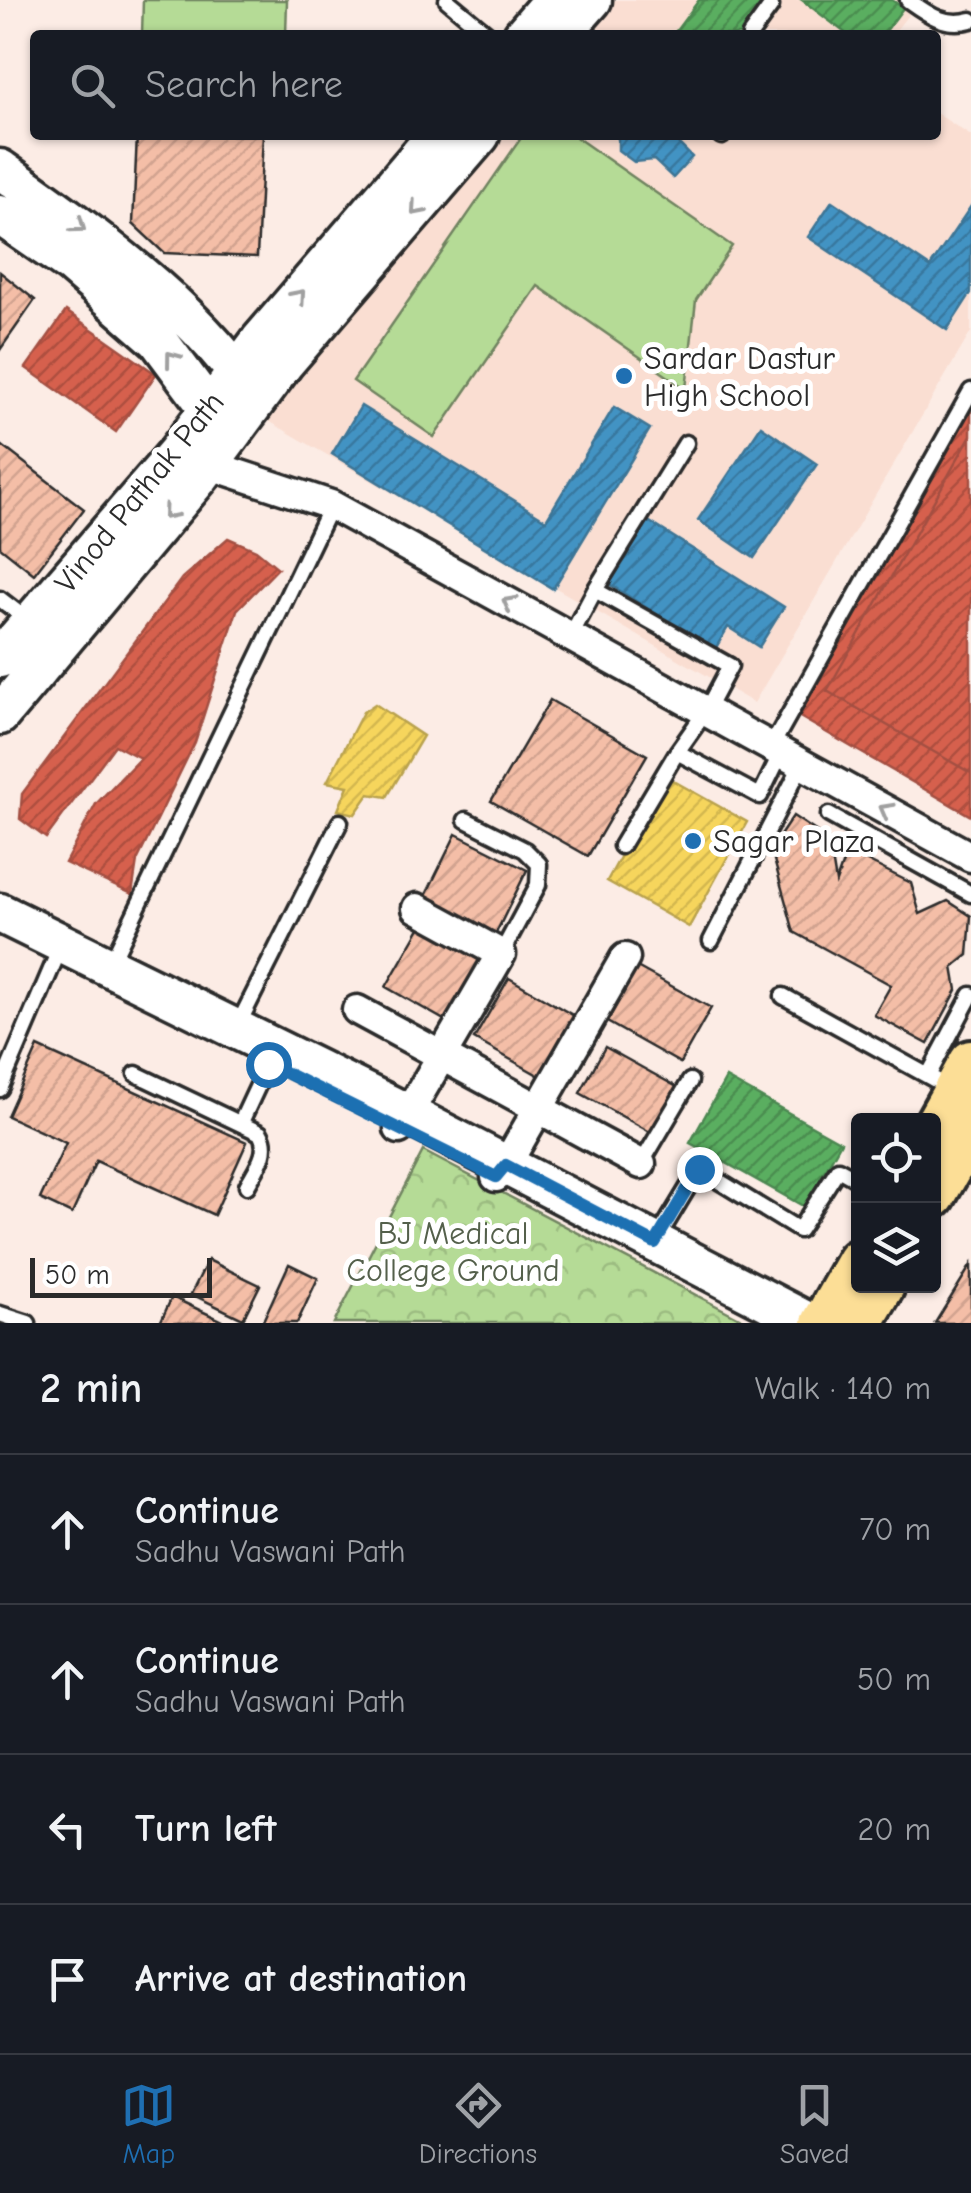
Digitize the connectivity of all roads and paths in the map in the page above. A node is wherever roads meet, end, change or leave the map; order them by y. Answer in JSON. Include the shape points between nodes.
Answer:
{"nodes":[{"id":1,"x":446,"y":0,"type":"edge"},
{"id":2,"x":592,"y":0,"type":"edge"},
{"id":3,"x":908,"y":0,"type":"edge"},
{"id":4,"x":771,"y":6,"type":"dead end"},
{"id":5,"x":545,"y":15,"type":"edge"},
{"id":6,"x":971,"y":20,"type":"edge"},
{"id":7,"x":483,"y":30,"type":"edge"},
{"id":8,"x":754,"y":30,"type":"edge"},
{"id":9,"x":433,"y":140,"type":"edge"},
{"id":10,"x":476,"y":140,"type":"edge"},
{"id":11,"x":0,"y":168,"type":"edge"},
{"id":12,"x":0,"y":215,"type":"edge"},
{"id":13,"x":247,"y":386,"type":"junction"},
{"id":14,"x":971,"y":391,"type":"edge"},
{"id":15,"x":206,"y":441,"type":"junction"},
{"id":16,"x":686,"y":443,"type":"dead end"},
{"id":17,"x":331,"y":505,"type":"junction"},
{"id":18,"x":595,"y":590,"type":"junction"},
{"id":19,"x":0,"y":599,"type":"edge"},
{"id":20,"x":31,"y":622,"type":"junction"},
{"id":21,"x":570,"y":637,"type":"junction"},
{"id":22,"x":0,"y":658,"type":"edge"},
{"id":23,"x":706,"y":712,"type":"junction"},
{"id":24,"x":0,"y":715,"type":"edge"},
{"id":25,"x":677,"y":752,"type":"junction"},
{"id":26,"x":785,"y":754,"type":"junction"},
{"id":27,"x":829,"y":815,"type":"dead end"},
{"id":28,"x":466,"y":820,"type":"dead end"},
{"id":29,"x":340,"y":822,"type":"dead end"},
{"id":30,"x":621,"y":846,"type":"dead end"},
{"id":31,"x":971,"y":857,"type":"edge"},
{"id":32,"x":971,"y":894,"type":"edge"},
{"id":33,"x":417,"y":908,"type":"dead end"},
{"id":34,"x":0,"y":913,"type":"edge"},
{"id":35,"x":0,"y":933,"type":"edge"},
{"id":36,"x":712,"y":941,"type":"dead end"},
{"id":37,"x":500,"y":954,"type":"junction"},
{"id":38,"x":625,"y":958,"type":"dead end"},
{"id":39,"x":55,"y":960,"type":"junction"},
{"id":40,"x":109,"y":967,"type":"junction"},
{"id":41,"x":971,"y":995,"type":"edge"},
{"id":42,"x":783,"y":996,"type":"dead end"},
{"id":43,"x":356,"y":1010,"type":"dead end"},
{"id":44,"x":236,"y":1030,"type":"junction"},
{"id":45,"x":442,"y":1056,"type":"junction"},
{"id":46,"x":268,"y":1064,"type":"junction"},
{"id":47,"x":136,"y":1074,"type":"dead end"},
{"id":48,"x":951,"y":1076,"type":"edge"},
{"id":49,"x":690,"y":1081,"type":"dead end"},
{"id":50,"x":0,"y":1089,"type":"edge"},
{"id":51,"x":538,"y":1109,"type":"junction"},
{"id":52,"x":939,"y":1113,"type":"edge"},
{"id":53,"x":242,"y":1122,"type":"junction"},
{"id":54,"x":404,"y":1122,"type":"junction"},
{"id":55,"x":971,"y":1131,"type":"edge"},
{"id":56,"x":642,"y":1164,"type":"joint"},
{"id":57,"x":501,"y":1171,"type":"junction"},
{"id":58,"x":851,"y":1176,"type":"edge"},
{"id":59,"x":941,"y":1184,"type":"edge"},
{"id":60,"x":248,"y":1186,"type":"dead end"},
{"id":61,"x":650,"y":1250,"type":"junction"},
{"id":62,"x":851,"y":1273,"type":"edge"},
{"id":63,"x":0,"y":1314,"type":"edge"},
{"id":64,"x":28,"y":1323,"type":"edge"},
{"id":65,"x":770,"y":1323,"type":"edge"},
{"id":66,"x":810,"y":1323,"type":"edge"},
{"id":67,"x":823,"y":1323,"type":"edge"}],
"edges":[{"from":1,"to":7,"type":"lane"},
{"from":2,"to":5,"type":"main road"},
{"from":3,"to":6,"type":"lane","via":[[942,20]]},
{"from":4,"to":8,"type":"lane"},
{"from":13,"to":9,"type":"main road","one_way":true},
{"from":10,"to":13,"type":"main road","one_way":true,"via":[[285,362]]},
{"from":11,"to":13,"type":"main road","one_way":true,"via":[[89,233],[192,323]]},
{"from":15,"to":12,"type":"main road","one_way":true,"via":[[158,340],[71,264]]},
{"from":13,"to":15,"type":"main road","name":"Vinod Pathak Path"},
{"from":14,"to":26,"type":"lane"},
{"from":15,"to":17,"type":"street"},
{"from":15,"to":20,"type":"main road","name":"Vinod Pathak Path"},
{"from":15,"to":24,"type":"main road","name":"Vinod Pathak Path","one_way":true},
{"from":16,"to":18,"type":"lane"},
{"from":21,"to":17,"type":"street","one_way":true},
{"from":17,"to":40,"type":"lane"},
{"from":18,"to":21,"type":"lane"},
{"from":18,"to":23,"type":"lane","via":[[730,666]]},
{"from":19,"to":20,"type":"lane"},
{"from":20,"to":22,"type":"main road","name":"Vinod Pathak Path"},
{"from":21,"to":23,"type":"street"},
{"from":23,"to":25,"type":"lane"},
{"from":23,"to":26,"type":"street"},
{"from":25,"to":26,"type":"lane","via":[[760,796]]},
{"from":25,"to":30,"type":"lane"},
{"from":31,"to":26,"type":"street","one_way":true},
{"from":26,"to":36,"type":"lane"},
{"from":27,"to":32,"type":"lane"},
{"from":28,"to":37,"type":"lane","via":[[540,864],[538,885]]},
{"from":29,"to":44,"type":"lane"},
{"from":33,"to":37,"type":"street"},
{"from":34,"to":40,"type":"main road"},
{"from":35,"to":39,"type":"main road"},
{"from":37,"to":45,"type":"street"},
{"from":38,"to":51,"type":"street"},
{"from":39,"to":46,"type":"main road"},
{"from":39,"to":50,"type":"lane"},
{"from":40,"to":44,"type":"main road"},
{"from":41,"to":48,"type":"lane"},
{"from":42,"to":48,"type":"lane"},
{"from":43,"to":45,"type":"street"},
{"from":44,"to":54,"type":"main road"},
{"from":45,"to":51,"type":"street"},
{"from":45,"to":54,"type":"street"},
{"from":46,"to":53,"type":"lane"},
{"from":46,"to":54,"type":"main road"},
{"from":47,"to":53,"type":"lane"},
{"from":48,"to":52,"type":"main road"},
{"from":49,"to":56,"type":"lane"},
{"from":51,"to":56,"type":"street"},
{"from":51,"to":57,"type":"street"},
{"from":53,"to":60,"type":"lane","via":[[265,1145]]},
{"from":54,"to":57,"type":"main road"},
{"from":55,"to":59,"type":"main road"},
{"from":57,"to":61,"type":"main road"},
{"from":58,"to":61,"type":"lane","via":[[838,1168],[798,1230],[699,1169]]},
{"from":61,"to":65,"type":"main road"},
{"from":61,"to":66,"type":"main road"},
{"from":62,"to":67,"type":"main road"},
{"from":63,"to":64,"type":"lane"}]}
